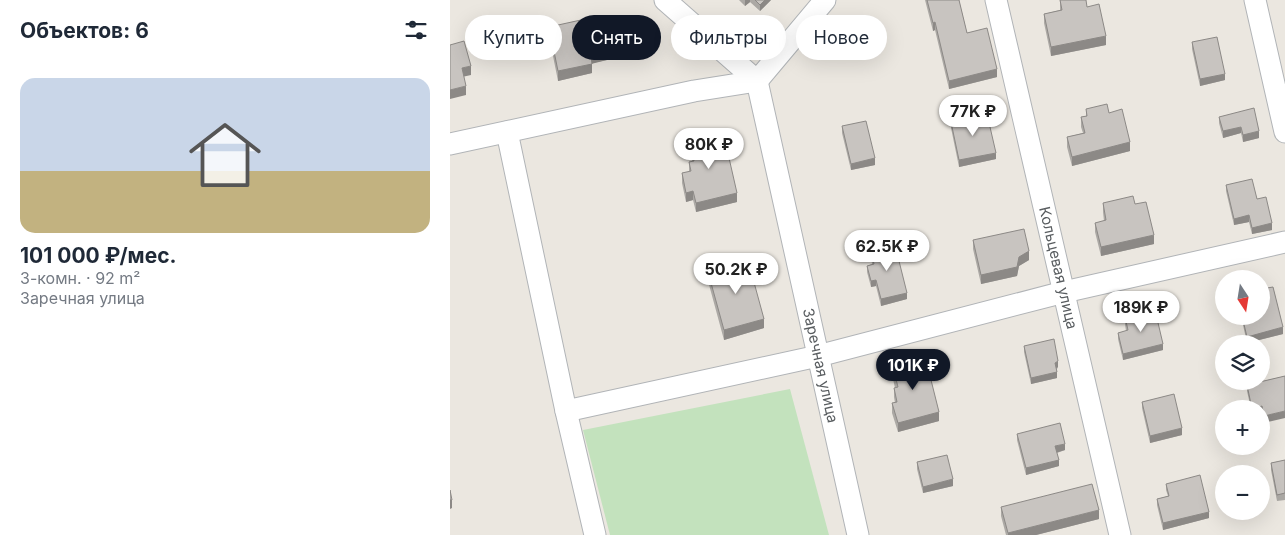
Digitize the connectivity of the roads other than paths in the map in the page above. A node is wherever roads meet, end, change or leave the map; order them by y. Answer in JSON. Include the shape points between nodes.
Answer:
{"nodes":[{"id":1,"x":665,"y":0,"type":"edge"},
{"id":2,"x":825,"y":0,"type":"edge"},
{"id":3,"x":996,"y":0,"type":"edge"},
{"id":4,"x":1254,"y":0,"type":"edge"},
{"id":5,"x":757,"y":81,"type":"junction"},
{"id":6,"x":508,"y":132,"type":"junction"},
{"id":7,"x":1285,"y":132,"type":"edge"},
{"id":8,"x":450,"y":144,"type":"edge"},
{"id":9,"x":1285,"y":242,"type":"edge"},
{"id":10,"x":1064,"y":292,"type":"junction"},
{"id":11,"x":818,"y":356,"type":"junction"},
{"id":12,"x":566,"y":411,"type":"junction"},
{"id":13,"x":595,"y":535,"type":"edge"},
{"id":14,"x":858,"y":535,"type":"edge"},
{"id":15,"x":1120,"y":535,"type":"edge"}],
"edges":[{"from":1,"to":5,"type":"street"},
{"from":2,"to":5,"type":"street"},
{"from":3,"to":10,"type":"street","name":"Кольцевая улица"},
{"from":4,"to":7,"type":"street"},
{"from":5,"to":6,"type":"street","via":[[694,91]]},
{"from":5,"to":11,"type":"street","name":"Заречная улица"},
{"from":6,"to":8,"type":"street"},
{"from":6,"to":12,"type":"street"},
{"from":9,"to":10,"type":"street"},
{"from":10,"to":11,"type":"street"},
{"from":10,"to":15,"type":"street","name":"Кольцевая улица"},
{"from":11,"to":12,"type":"street"},
{"from":11,"to":14,"type":"street","name":"Заречная улица"},
{"from":12,"to":13,"type":"street"}]}
